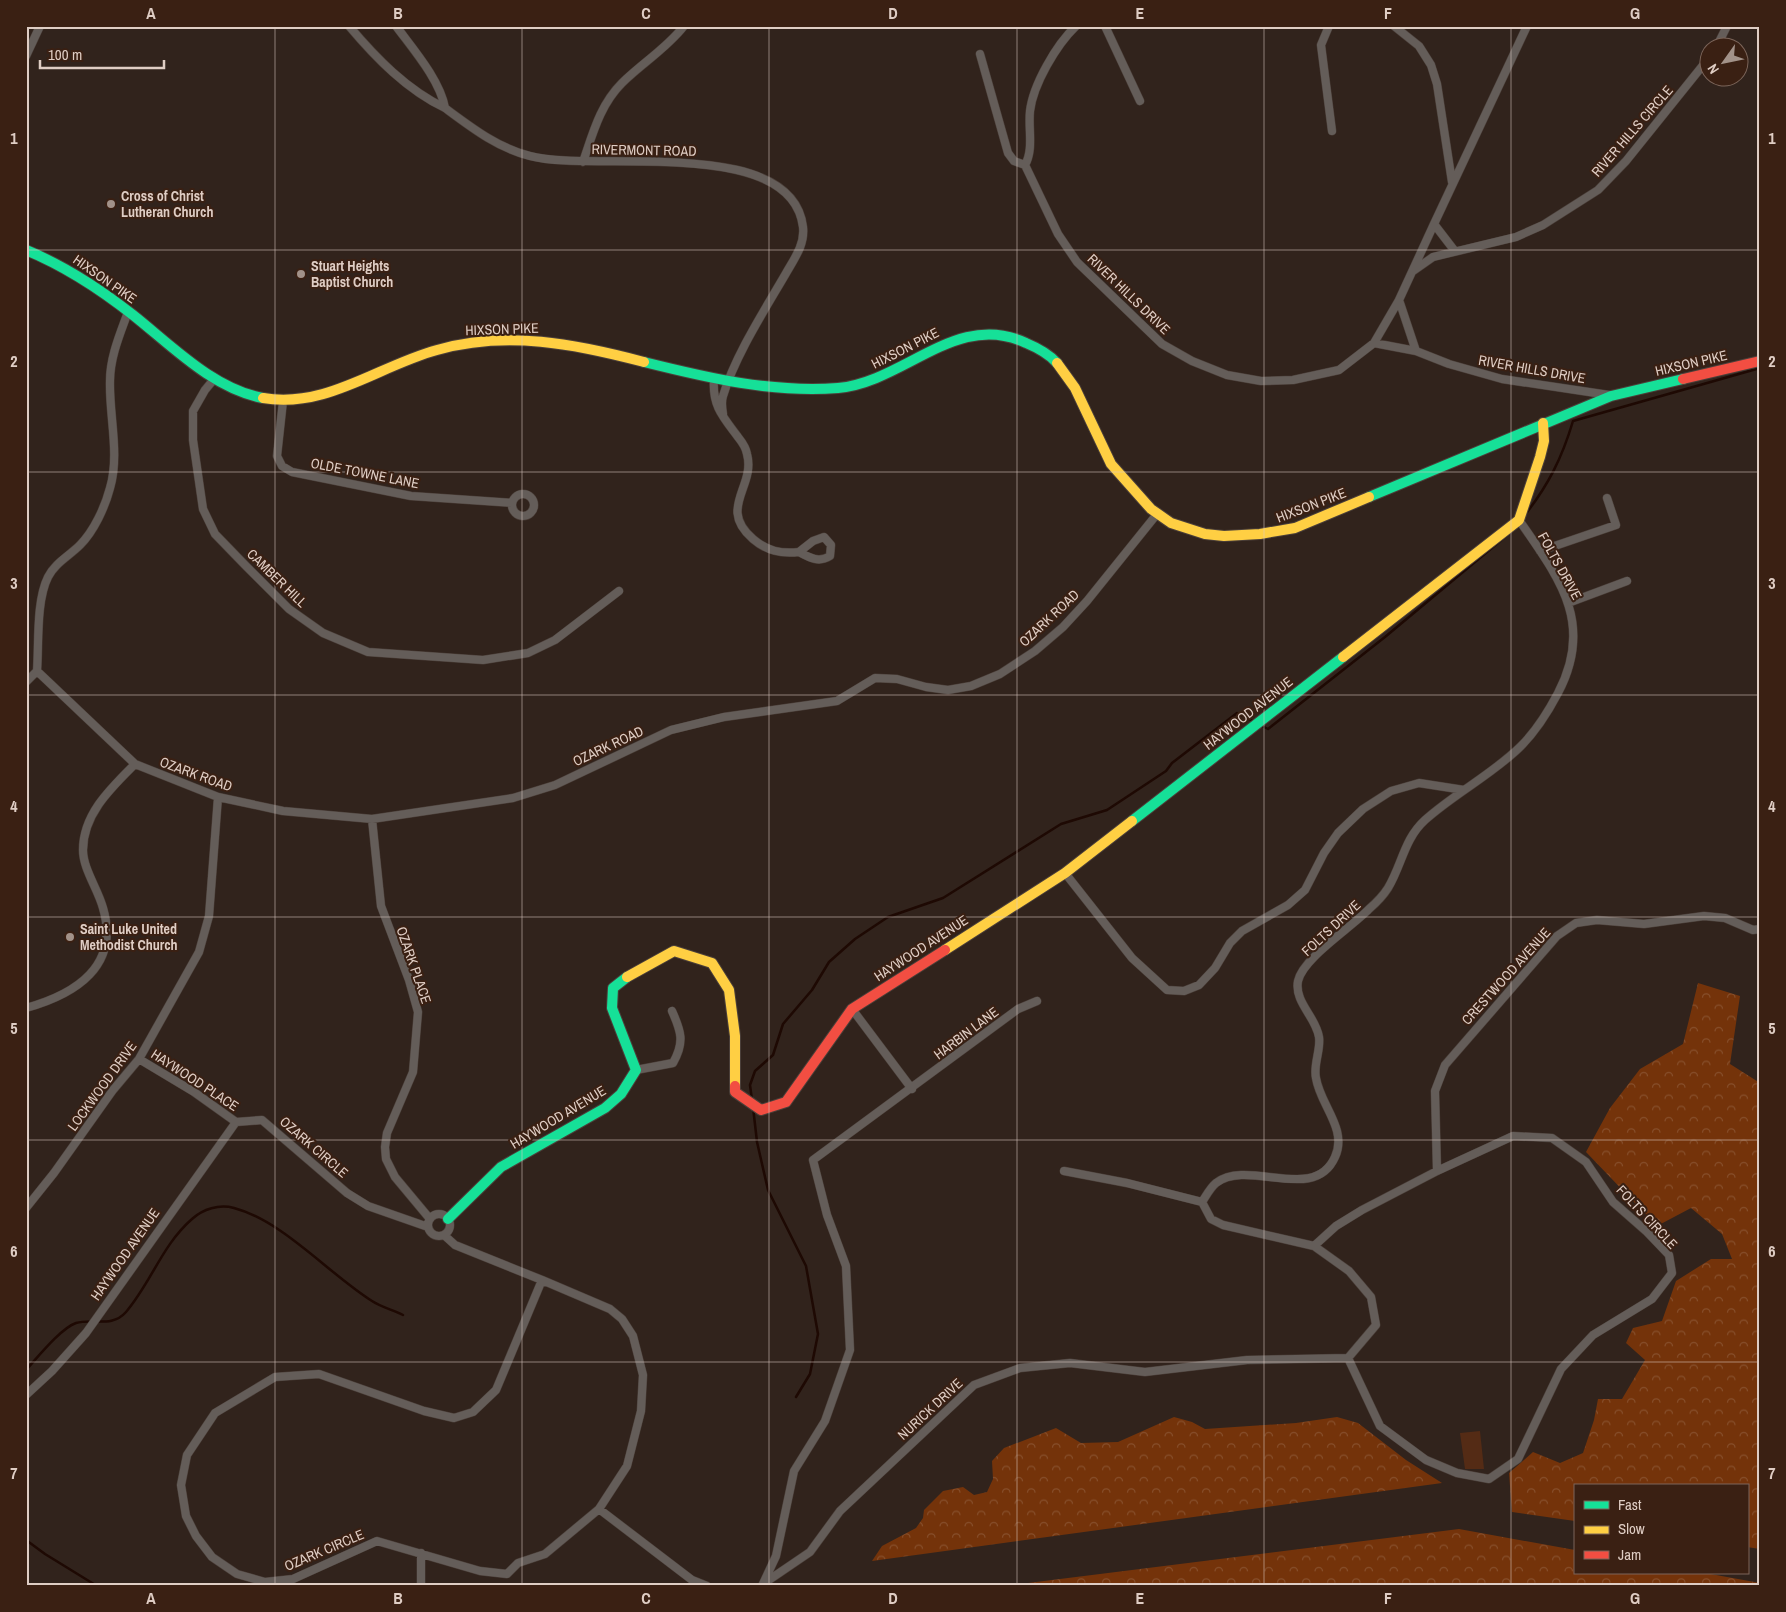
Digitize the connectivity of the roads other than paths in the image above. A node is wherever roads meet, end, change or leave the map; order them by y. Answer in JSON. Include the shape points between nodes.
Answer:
{"nodes":[{"id":1,"x":40,"y":26,"type":"edge"},
{"id":2,"x":350,"y":26,"type":"edge"},
{"id":3,"x":396,"y":26,"type":"edge"},
{"id":4,"x":684,"y":26,"type":"edge"},
{"id":5,"x":1076,"y":26,"type":"edge"},
{"id":6,"x":1106,"y":26,"type":"edge"},
{"id":7,"x":1329,"y":26,"type":"edge"},
{"id":8,"x":1394,"y":26,"type":"edge"},
{"id":9,"x":1527,"y":26,"type":"edge"},
{"id":10,"x":1727,"y":26,"type":"edge"},
{"id":11,"x":1721,"y":38,"type":"edge"},
{"id":12,"x":980,"y":54,"type":"dead end"},
{"id":13,"x":26,"y":56,"type":"edge"},
{"id":14,"x":1698,"y":71,"type":"edge"},
{"id":15,"x":1140,"y":101,"type":"dead end"},
{"id":16,"x":445,"y":108,"type":"junction"},
{"id":17,"x":1332,"y":131,"type":"dead end"},
{"id":18,"x":583,"y":162,"type":"junction"},
{"id":19,"x":1025,"y":165,"type":"junction"},
{"id":20,"x":1452,"y":182,"type":"junction"},
{"id":21,"x":1434,"y":224,"type":"junction"},
{"id":22,"x":1454,"y":250,"type":"junction"},
{"id":23,"x":27,"y":252,"type":"edge"},
{"id":24,"x":1413,"y":271,"type":"junction"},
{"id":25,"x":1399,"y":300,"type":"junction"},
{"id":26,"x":128,"y":312,"type":"junction"},
{"id":27,"x":1374,"y":343,"type":"junction"},
{"id":28,"x":1416,"y":351,"type":"junction"},
{"id":29,"x":1760,"y":362,"type":"edge"},
{"id":30,"x":215,"y":378,"type":"junction"},
{"id":31,"x":714,"y":379,"type":"junction"},
{"id":32,"x":729,"y":382,"type":"junction"},
{"id":33,"x":1611,"y":396,"type":"junction"},
{"id":34,"x":283,"y":401,"type":"junction"},
{"id":35,"x":723,"y":414,"type":"junction"},
{"id":36,"x":1543,"y":422,"type":"junction"},
{"id":37,"x":1607,"y":498,"type":"dead end"},
{"id":38,"x":512,"y":503,"type":"dead end"},
{"id":39,"x":1157,"y":514,"type":"junction"},
{"id":40,"x":1519,"y":520,"type":"junction"},
{"id":41,"x":1540,"y":551,"type":"junction"},
{"id":42,"x":799,"y":552,"type":"dead end"},
{"id":43,"x":1627,"y":581,"type":"dead end"},
{"id":44,"x":619,"y":591,"type":"dead end"},
{"id":45,"x":1568,"y":602,"type":"junction"},
{"id":46,"x":37,"y":671,"type":"junction"},
{"id":47,"x":26,"y":682,"type":"edge"},
{"id":48,"x":135,"y":764,"type":"junction"},
{"id":49,"x":1464,"y":790,"type":"junction"},
{"id":50,"x":218,"y":797,"type":"junction"},
{"id":51,"x":372,"y":819,"type":"junction"},
{"id":52,"x":1065,"y":873,"type":"junction"},
{"id":53,"x":1760,"y":929,"type":"edge"},
{"id":54,"x":1037,"y":1000,"type":"dead end"},
{"id":55,"x":26,"y":1008,"type":"edge"},
{"id":56,"x":852,"y":1009,"type":"junction"},
{"id":57,"x":672,"y":1011,"type":"dead end"},
{"id":58,"x":139,"y":1059,"type":"junction"},
{"id":59,"x":636,"y":1070,"type":"junction"},
{"id":60,"x":912,"y":1089,"type":"junction"},
{"id":61,"x":236,"y":1122,"type":"junction"},
{"id":62,"x":1064,"y":1171,"type":"dead end"},
{"id":63,"x":1437,"y":1171,"type":"junction"},
{"id":64,"x":1202,"y":1202,"type":"junction"},
{"id":65,"x":26,"y":1208,"type":"edge"},
{"id":66,"x":448,"y":1219,"type":"junction"},
{"id":67,"x":429,"y":1223,"type":"junction"},
{"id":68,"x":444,"y":1235,"type":"junction"},
{"id":69,"x":1314,"y":1246,"type":"junction"},
{"id":70,"x":542,"y":1280,"type":"junction"},
{"id":71,"x":1348,"y":1358,"type":"junction"},
{"id":72,"x":26,"y":1395,"type":"edge"},
{"id":73,"x":599,"y":1509,"type":"junction"},
{"id":74,"x":421,"y":1553,"type":"junction"},
{"id":75,"x":761,"y":1585,"type":"edge"},
{"id":76,"x":421,"y":1586,"type":"edge"},
{"id":77,"x":707,"y":1586,"type":"edge"}],
"edges":[{"from":1,"to":13,"type":"street"},
{"from":2,"to":16,"type":"street","name":"RIVERMONT ROAD","via":[[378,61],[431,102]]},
{"from":3,"to":16,"type":"street","via":[[443,95]]},
{"from":4,"to":18,"type":"street","via":[[673,40],[620,84],[608,100]]},
{"from":5,"to":19,"type":"street","via":[[1060,44],[1033,95],[1029,158]]},
{"from":6,"to":15,"type":"street"},
{"from":7,"to":17,"type":"street","via":[[1321,45]]},
{"from":8,"to":20,"type":"street","via":[[1419,46],[1431,65],[1437,84]]},
{"from":9,"to":20,"type":"street","name":"RIVER HILLS CIRCLE"},
{"from":10,"to":11,"type":"street"},
{"from":12,"to":19,"type":"street","via":[[1005,147],[1014,161]]},
{"from":14,"to":22,"type":"street","name":"RIVER HILLS CIRCLE","via":[[1626,161],[1598,190],[1516,238]]},
{"from":16,"to":18,"type":"street","name":"RIVERMONT ROAD","via":[[487,139],[530,156]]},
{"from":18,"to":32,"type":"street","name":"RIVERMONT ROAD","via":[[675,162],[732,169],[775,183],[800,209],[804,240]]},
{"from":19,"to":27,"type":"street","name":"RIVER HILLS DRIVE","via":[[1058,234],[1077,262],[1162,344],[1192,361],[1261,381],[1293,380],[1339,370]]},
{"from":20,"to":21,"type":"street","name":"RIVER HILLS CIRCLE"},
{"from":21,"to":22,"type":"street"},
{"from":21,"to":24,"type":"street","name":"RIVER HILLS CIRCLE"},
{"from":22,"to":24,"type":"street","name":"RIVER HILLS CIRCLE","via":[[1433,257]]},
{"from":23,"to":26,"type":"main road","name":"HIXSON PIKE","via":[[75,273]]},
{"from":24,"to":25,"type":"street","name":"RIVER HILLS CIRCLE"},
{"from":25,"to":27,"type":"street","name":"RIVER HILLS CIRCLE"},
{"from":25,"to":28,"type":"street"},
{"from":26,"to":30,"type":"main road","name":"HIXSON PIKE"},
{"from":26,"to":46,"type":"street","via":[[112,362],[113,464],[110,487],[95,525],[81,544],[62,559],[42,590]]},
{"from":27,"to":28,"type":"street","name":"RIVER HILLS DRIVE"},
{"from":28,"to":33,"type":"street","name":"RIVER HILLS DRIVE","via":[[1502,379]]},
{"from":29,"to":33,"type":"main road","name":"HIXSON PIKE"},
{"from":30,"to":34,"type":"main road","name":"HIXSON PIKE","via":[[255,397]]},
{"from":30,"to":44,"type":"street","name":"CAMBER HILL","via":[[193,411],[193,440],[203,509],[215,534],[289,609],[323,633],[368,652],[483,660],[528,653],[555,640]]},
{"from":31,"to":32,"type":"main road","name":"HIXSON PIKE"},
{"from":31,"to":34,"type":"main road","name":"HIXSON PIKE","via":[[569,344],[506,340],[451,346],[394,365],[337,392],[312,399]]},
{"from":31,"to":35,"type":"street","via":[[715,404]]},
{"from":32,"to":35,"type":"street","name":"RIVERMONT ROAD","via":[[722,398]]},
{"from":32,"to":39,"type":"main road","name":"HIXSON PIKE","via":[[794,390],[841,388],[886,376],[946,342],[974,334],[1011,336],[1042,348],[1061,366],[1081,399],[1105,456],[1120,477]]},
{"from":33,"to":36,"type":"main road","name":"HIXSON PIKE"},
{"from":34,"to":38,"type":"street","name":"OLDE TOWNE LANE","via":[[277,456],[282,466],[292,472],[411,496]]},
{"from":35,"to":42,"type":"street","via":[[748,455],[746,478],[737,506],[737,517],[744,530],[769,550]]},
{"from":36,"to":39,"type":"main road","name":"HIXSON PIKE","via":[[1295,528],[1258,537],[1210,534],[1176,525]]},
{"from":36,"to":40,"type":"main road","via":[[1543,452]]},
{"from":37,"to":41,"type":"street","via":[[1616,525]]},
{"from":39,"to":51,"type":"street","name":"OZARK ROAD","via":[[1062,627],[1035,651],[1000,674],[970,686],[948,690],[875,678],[837,700],[671,730],[555,785],[513,798]]},
{"from":40,"to":41,"type":"street","name":"FOLTS DRIVE"},
{"from":40,"to":52,"type":"main road","name":"HAYWOOD AVENUE"},
{"from":41,"to":45,"type":"street","name":"FOLTS DRIVE"},
{"from":43,"to":45,"type":"street"},
{"from":45,"to":49,"type":"street","name":"FOLTS DRIVE","via":[[1574,624],[1575,647],[1571,665],[1552,705],[1521,746]]},
{"from":46,"to":47,"type":"street"},
{"from":46,"to":48,"type":"street","name":"OZARK ROAD"},
{"from":48,"to":50,"type":"street","name":"OZARK ROAD"},
{"from":48,"to":55,"type":"street","via":[[104,795],[94,811],[85,837],[83,851],[108,930],[104,955],[82,983]]},
{"from":49,"to":52,"type":"street","via":[[1419,783],[1391,791],[1363,809],[1338,833],[1305,890],[1288,905],[1242,931],[1199,985],[1184,991],[1167,990],[1132,958]]},
{"from":49,"to":64,"type":"street","name":"FOLTS DRIVE","via":[[1410,836],[1388,889],[1368,911],[1313,958],[1298,981],[1300,1000],[1314,1022],[1319,1038],[1315,1078],[1339,1134],[1336,1157],[1323,1173],[1303,1180],[1230,1177],[1215,1184]]},
{"from":50,"to":51,"type":"street","name":"OZARK ROAD","via":[[284,812]]},
{"from":50,"to":58,"type":"street","name":"LOCKWOOD DRIVE","via":[[209,916],[199,952]]},
{"from":51,"to":67,"type":"street","name":"OZARK PLACE","via":[[381,906],[418,1012],[413,1072],[384,1147],[395,1177]]},
{"from":52,"to":56,"type":"main road","name":"HAYWOOD AVENUE"},
{"from":53,"to":63,"type":"street","name":"CRESTWOOD AVENUE","via":[[1753,930],[1725,918],[1704,916],[1644,924],[1596,920],[1576,923],[1557,936],[1445,1066],[1435,1092]]},
{"from":54,"to":60,"type":"street","name":"HARBIN LANE","via":[[1018,1009]]},
{"from":56,"to":59,"type":"main road","name":"HAYWOOD AVENUE","via":[[786,1102],[761,1110],[734,1092],[735,1036],[730,990],[712,963],[674,951],[635,971],[613,988],[612,1008]]},
{"from":56,"to":60,"type":"street"},
{"from":57,"to":59,"type":"street","via":[[681,1030],[680,1051],[673,1063]]},
{"from":58,"to":61,"type":"street","name":"HAYWOOD PLACE"},
{"from":58,"to":65,"type":"street","name":"LOCKWOOD DRIVE","via":[[104,1101]]},
{"from":59,"to":66,"type":"main road","name":"HAYWOOD AVENUE","via":[[621,1094],[605,1108],[501,1167]]},
{"from":60,"to":75,"type":"street","name":"HARBIN LANE","via":[[813,1160],[827,1215],[846,1266],[850,1350],[825,1421],[794,1471],[776,1556]]},
{"from":61,"to":67,"type":"street","name":"OZARK CIRCLE","via":[[262,1120],[346,1192],[368,1206]]},
{"from":61,"to":72,"type":"street","name":"HAYWOOD AVENUE","via":[[86,1333]]},
{"from":62,"to":64,"type":"street"},
{"from":63,"to":69,"type":"street","name":"FOLTS CIRCLE","via":[[1362,1210],[1336,1226]]},
{"from":63,"to":71,"type":"street","name":"FOLTS CIRCLE","via":[[1513,1136],[1552,1138],[1586,1162],[1613,1202],[1669,1255],[1672,1273],[1652,1299],[1593,1335],[1561,1370],[1518,1459],[1489,1479],[1456,1474],[1426,1460],[1380,1426]]},
{"from":64,"to":69,"type":"street","via":[[1211,1219],[1223,1225]]},
{"from":66,"to":67,"type":"street","via":[[438,1215]]},
{"from":66,"to":68,"type":"street","via":[[449,1229]]},
{"from":67,"to":68,"type":"street","via":[[434,1235]]},
{"from":68,"to":70,"type":"street","name":"OZARK CIRCLE","via":[[456,1246]]},
{"from":69,"to":71,"type":"street","via":[[1349,1271],[1371,1297],[1376,1326]]},
{"from":70,"to":73,"type":"street","name":"OZARK CIRCLE","via":[[610,1308],[622,1319],[633,1336],[643,1375],[641,1411],[627,1466]]},
{"from":70,"to":74,"type":"street","name":"OZARK CIRCLE","via":[[496,1390],[473,1412],[454,1418],[424,1411],[319,1374],[275,1377],[215,1413],[186,1455],[181,1485],[186,1516],[212,1557],[237,1574],[265,1582],[293,1579],[377,1541]]},
{"from":71,"to":75,"type":"street","name":"NURICK DRIVE","via":[[1247,1360],[1145,1372],[1070,1363],[1020,1368],[974,1385],[840,1511],[810,1552]]},
{"from":73,"to":74,"type":"street","name":"OZARK CIRCLE","via":[[545,1554],[518,1563],[507,1574],[480,1572]]},
{"from":73,"to":77,"type":"street","via":[[692,1580]]},
{"from":74,"to":76,"type":"street"}]}
